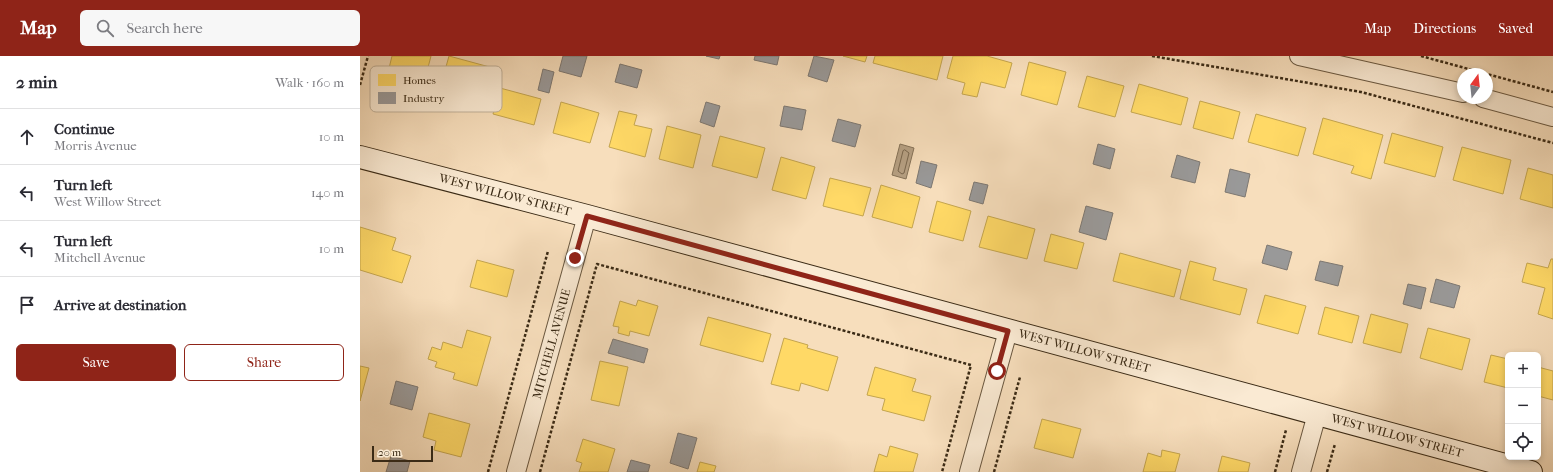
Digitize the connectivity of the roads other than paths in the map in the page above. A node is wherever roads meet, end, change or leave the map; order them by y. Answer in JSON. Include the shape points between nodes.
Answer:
{"nodes":[{"id":1,"x":1299,"y":56,"type":"edge"},
{"id":2,"x":1457,"y":92,"type":"edge"},
{"id":3,"x":1493,"y":101,"type":"edge"},
{"id":4,"x":1553,"y":117,"type":"edge"},
{"id":5,"x":360,"y":157,"type":"edge"},
{"id":6,"x":587,"y":216,"type":"junction"},
{"id":7,"x":1008,"y":331,"type":"junction"},
{"id":8,"x":1317,"y":414,"type":"junction"},
{"id":9,"x":516,"y":472,"type":"edge"},
{"id":10,"x":969,"y":472,"type":"edge"},
{"id":11,"x":1301,"y":472,"type":"edge"},
{"id":12,"x":1531,"y":472,"type":"edge"}],
"edges":[{"from":1,"to":2,"type":"street"},
{"from":3,"to":4,"type":"street"},
{"from":5,"to":6,"type":"street","name":"WEST WILLOW STREET"},
{"from":6,"to":7,"type":"street","name":"WEST WILLOW STREET"},
{"from":6,"to":9,"type":"street","name":"MITCHELL AVENUE"},
{"from":7,"to":8,"type":"street","name":"WEST WILLOW STREET"},
{"from":7,"to":10,"type":"street"},
{"from":8,"to":11,"type":"street"},
{"from":8,"to":12,"type":"street","name":"WEST WILLOW STREET"}]}
